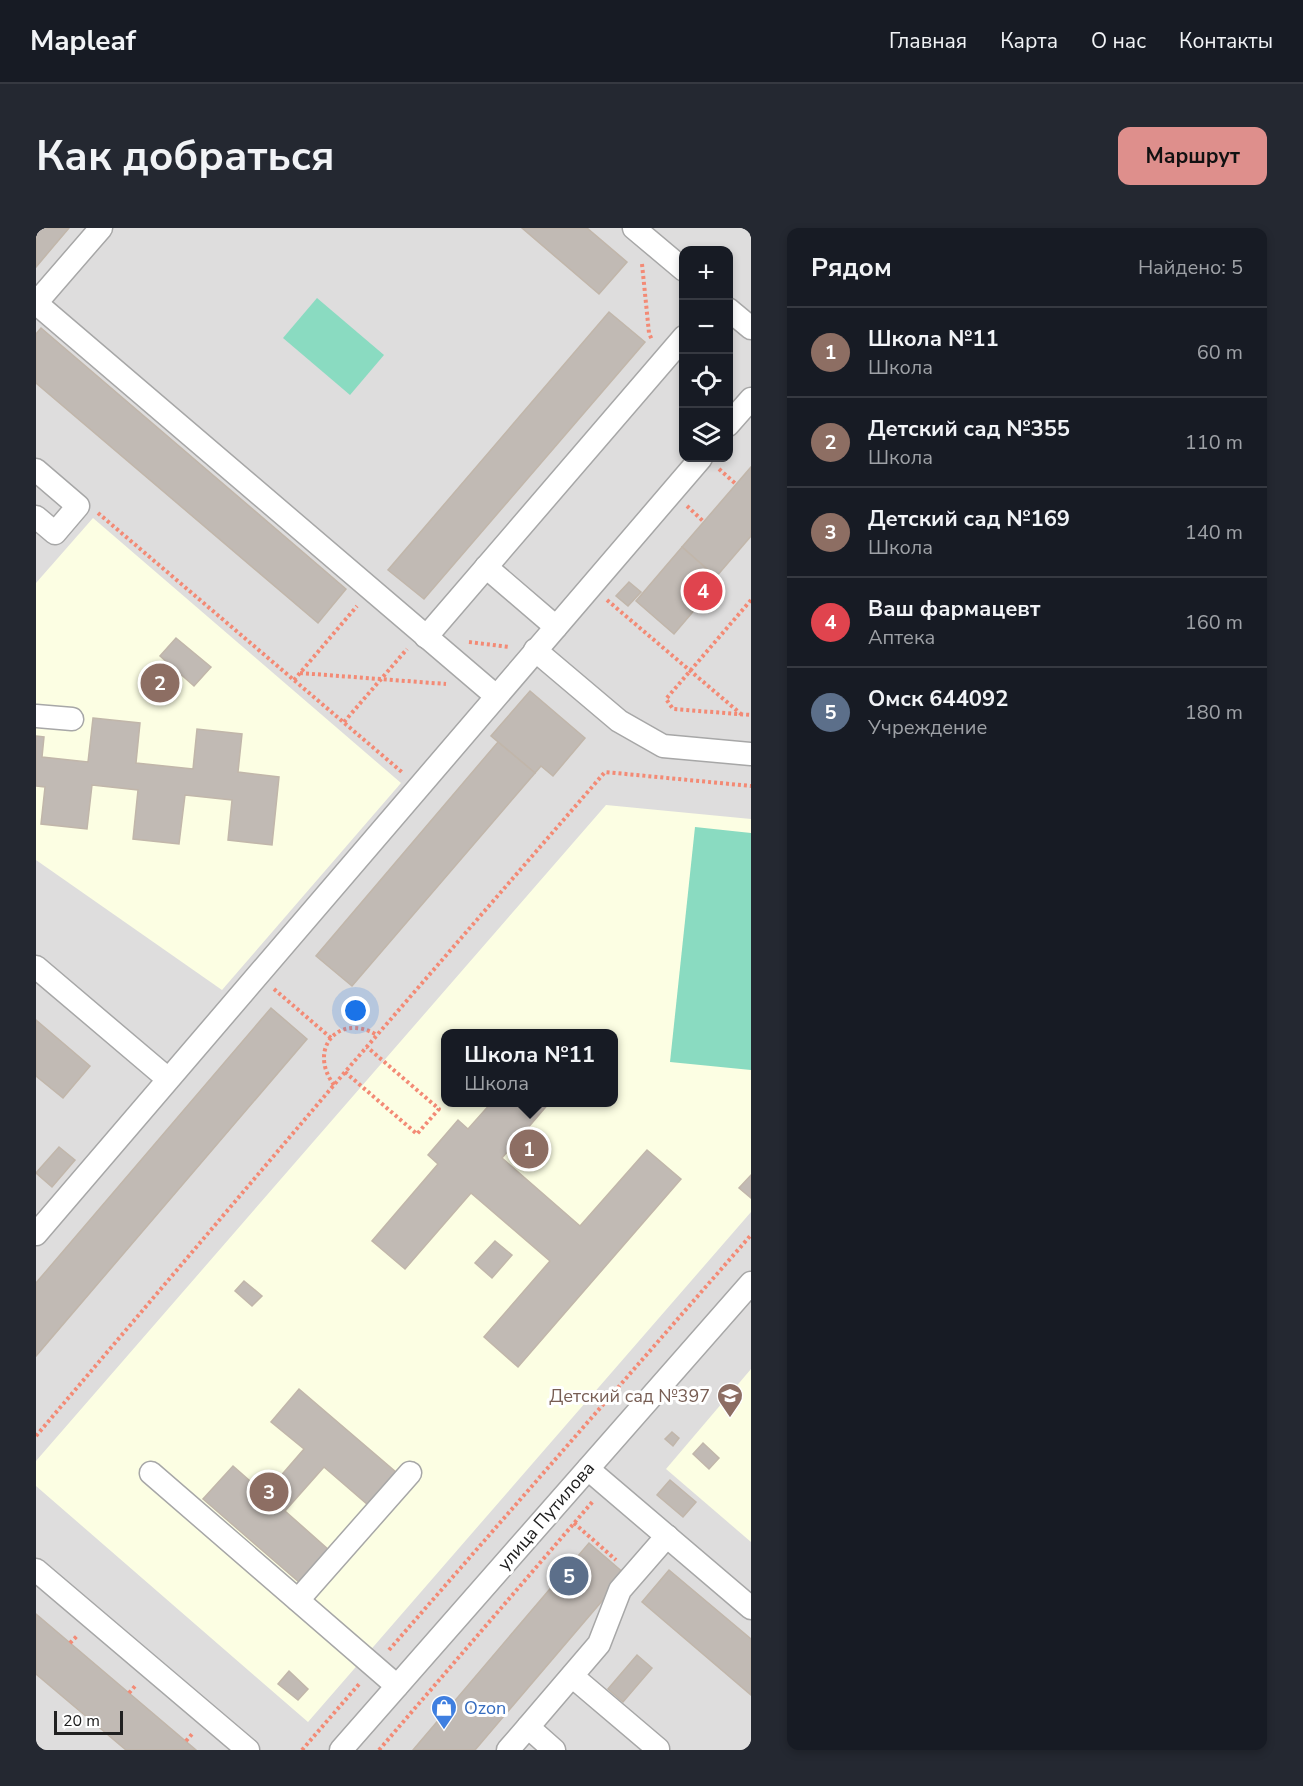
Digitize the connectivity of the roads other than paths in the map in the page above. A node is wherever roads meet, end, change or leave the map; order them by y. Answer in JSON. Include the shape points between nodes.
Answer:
{"nodes":[{"id":1,"x":100,"y":228,"type":"edge"},
{"id":2,"x":643,"y":231,"type":"edge"},
{"id":3,"x":679,"y":265,"type":"edge"},
{"id":4,"x":36,"y":303,"type":"edge"},
{"id":5,"x":733,"y":312,"type":"edge"},
{"id":6,"x":751,"y":328,"type":"edge"},
{"id":7,"x":679,"y":343,"type":"edge"},
{"id":8,"x":751,"y":399,"type":"edge"},
{"id":9,"x":733,"y":420,"type":"edge"},
{"id":10,"x":697,"y":462,"type":"edge"},
{"id":11,"x":37,"y":472,"type":"edge"},
{"id":12,"x":36,"y":517,"type":"edge"},
{"id":13,"x":486,"y":567,"type":"junction"},
{"id":14,"x":556,"y":627,"type":"junction"},
{"id":15,"x":424,"y":634,"type":"junction"},
{"id":16,"x":535,"y":650,"type":"junction"},
{"id":17,"x":491,"y":692,"type":"junction"},
{"id":18,"x":36,"y":716,"type":"edge"},
{"id":19,"x":72,"y":719,"type":"dead end"},
{"id":20,"x":751,"y":754,"type":"edge"},
{"id":21,"x":36,"y":967,"type":"edge"},
{"id":22,"x":168,"y":1079,"type":"junction"},
{"id":23,"x":36,"y":1233,"type":"edge"},
{"id":24,"x":751,"y":1282,"type":"edge"},
{"id":25,"x":588,"y":1469,"type":"junction"},
{"id":26,"x":151,"y":1473,"type":"dead end"},
{"id":27,"x":410,"y":1473,"type":"dead end"},
{"id":28,"x":667,"y":1536,"type":"junction"},
{"id":29,"x":36,"y":1570,"type":"edge"},
{"id":30,"x":298,"y":1600,"type":"junction"},
{"id":31,"x":751,"y":1608,"type":"edge"},
{"id":32,"x":572,"y":1676,"type":"junction"},
{"id":33,"x":397,"y":1686,"type":"junction"},
{"id":34,"x":528,"y":1727,"type":"junction"},
{"id":35,"x":658,"y":1749,"type":"edge"},
{"id":36,"x":248,"y":1750,"type":"edge"},
{"id":37,"x":341,"y":1750,"type":"edge"},
{"id":38,"x":508,"y":1750,"type":"edge"},
{"id":39,"x":554,"y":1750,"type":"edge"}],
"edges":[{"from":1,"to":4,"type":"street"},
{"from":2,"to":3,"type":"street"},
{"from":4,"to":15,"type":"street"},
{"from":5,"to":6,"type":"street"},
{"from":7,"to":13,"type":"street"},
{"from":8,"to":9,"type":"street"},
{"from":10,"to":14,"type":"street"},
{"from":11,"to":12,"type":"street","via":[[78,506],[55,533]]},
{"from":13,"to":14,"type":"street"},
{"from":13,"to":15,"type":"street"},
{"from":14,"to":16,"type":"street"},
{"from":15,"to":17,"type":"street"},
{"from":16,"to":17,"type":"street"},
{"from":16,"to":20,"type":"street","via":[[619,721],[663,746]]},
{"from":17,"to":22,"type":"street","via":[[419,786]]},
{"from":18,"to":19,"type":"street"},
{"from":21,"to":22,"type":"street"},
{"from":22,"to":23,"type":"street"},
{"from":24,"to":25,"type":"street","name":"улица Путилова"},
{"from":25,"to":28,"type":"street"},
{"from":25,"to":33,"type":"street","name":"улица Путилова"},
{"from":26,"to":30,"type":"street"},
{"from":27,"to":30,"type":"street"},
{"from":28,"to":31,"type":"street"},
{"from":28,"to":32,"type":"street","via":[[620,1590],[599,1644]]},
{"from":29,"to":36,"type":"street"},
{"from":30,"to":33,"type":"street"},
{"from":32,"to":34,"type":"street"},
{"from":32,"to":35,"type":"street"},
{"from":33,"to":37,"type":"street","name":"улица Путилова"},
{"from":34,"to":38,"type":"street"},
{"from":34,"to":39,"type":"street"}]}
